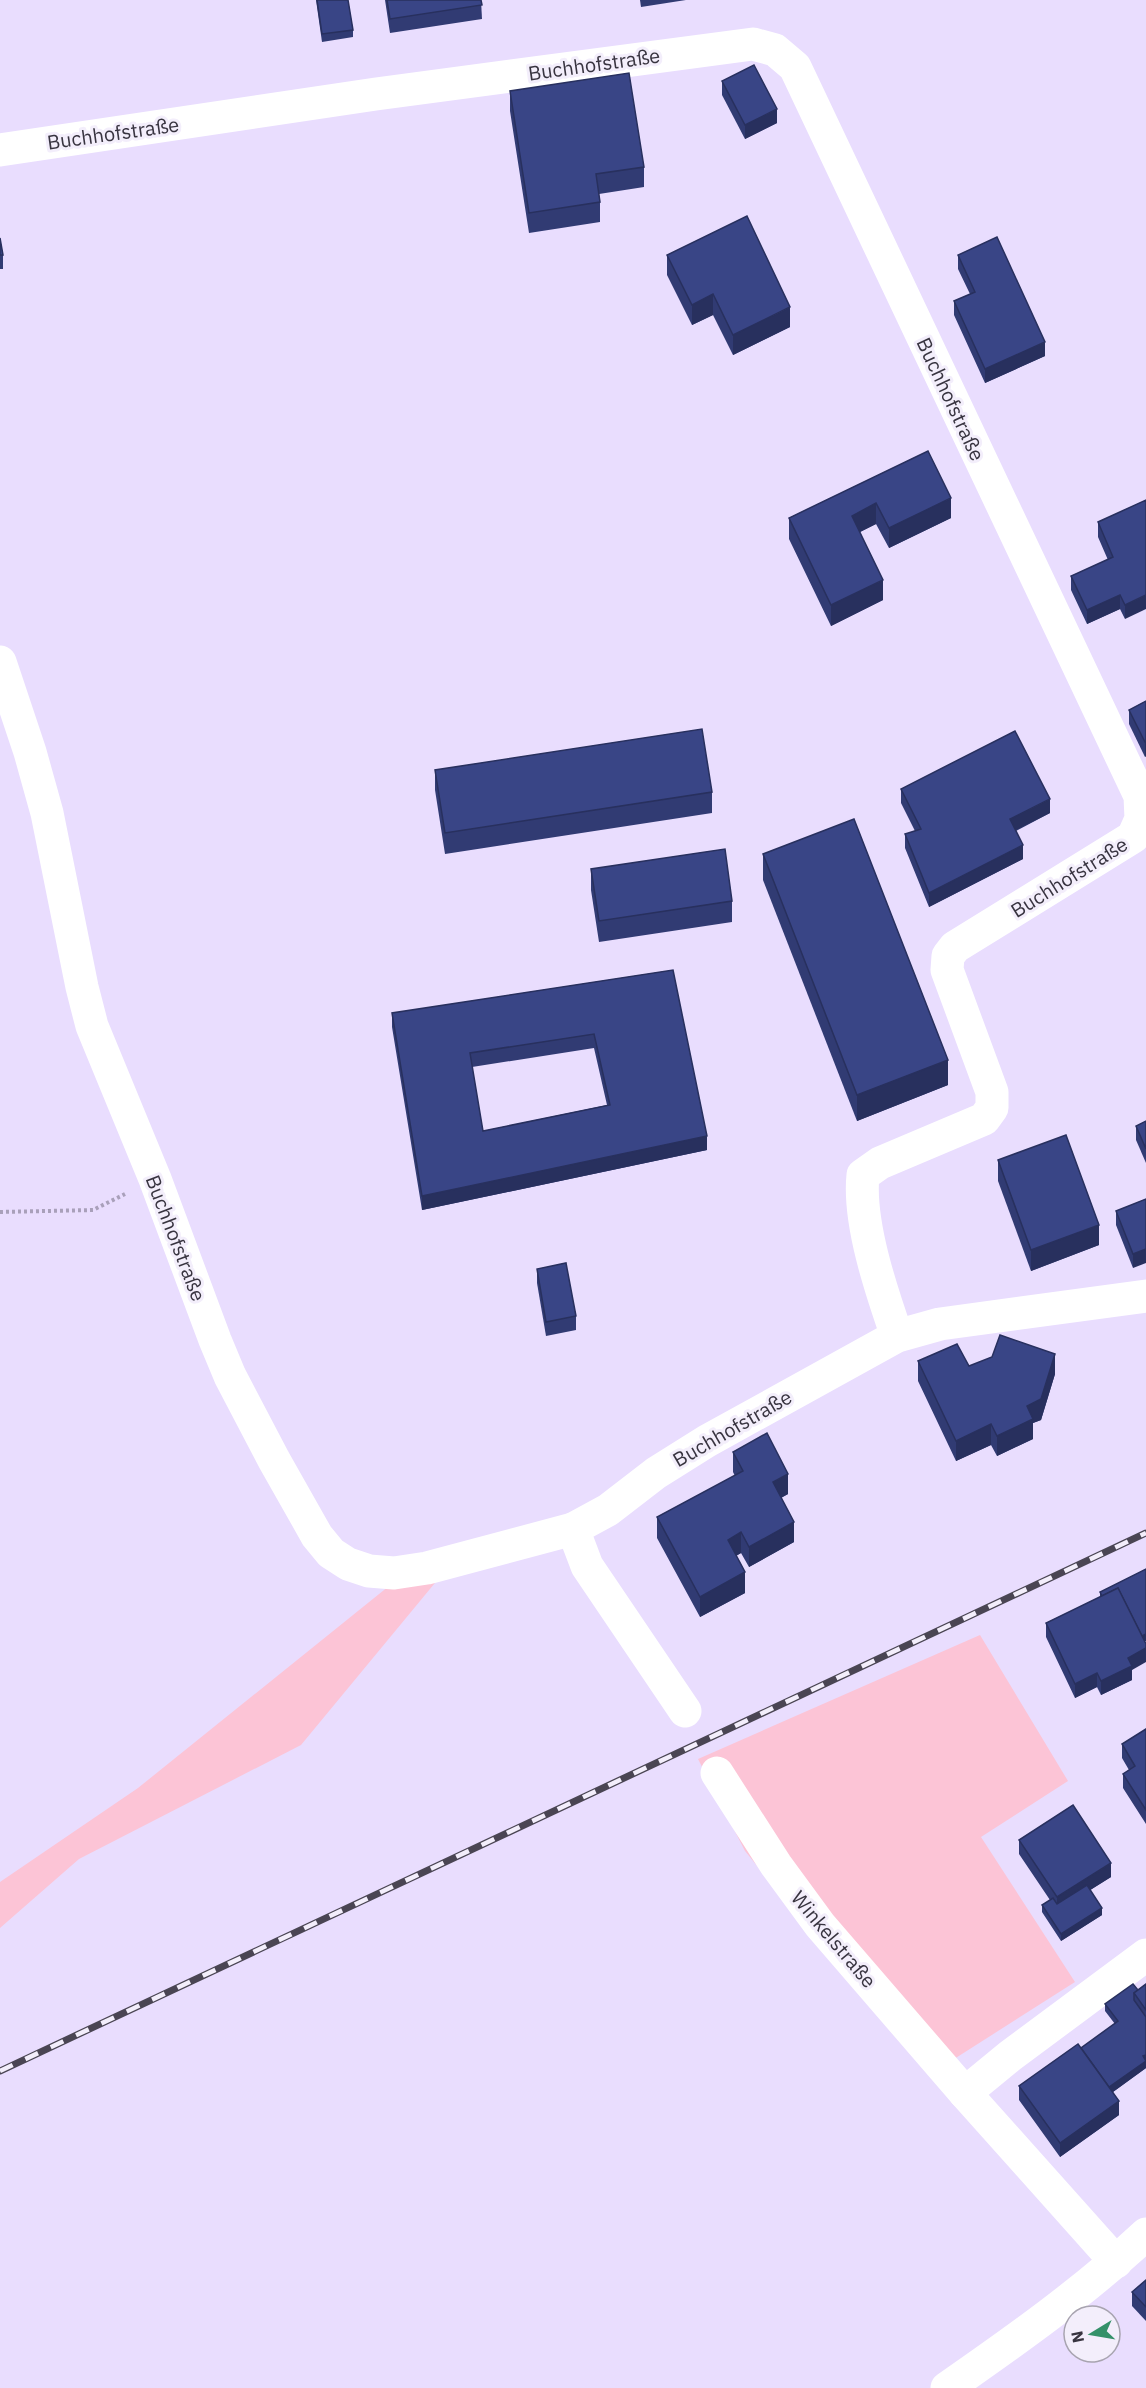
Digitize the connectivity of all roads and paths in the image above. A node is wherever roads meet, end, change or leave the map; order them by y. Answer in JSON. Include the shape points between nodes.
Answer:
{"nodes":[{"id":1,"x":0,"y":150,"type":"edge"},
{"id":2,"x":0,"y":662,"type":"edge"},
{"id":3,"x":155,"y":1179,"type":"junction"},
{"id":4,"x":0,"y":1212,"type":"edge"},
{"id":5,"x":1146,"y":1296,"type":"edge"},
{"id":6,"x":897,"y":1336,"type":"junction"},
{"id":7,"x":573,"y":1529,"type":"junction"},
{"id":8,"x":685,"y":1711,"type":"dead end"},
{"id":9,"x":717,"y":1773,"type":"dead end"},
{"id":10,"x":1146,"y":1955,"type":"edge"},
{"id":11,"x":965,"y":2093,"type":"junction"},
{"id":12,"x":1146,"y":2234,"type":"edge"},
{"id":13,"x":1116,"y":2262,"type":"junction"},
{"id":14,"x":947,"y":2388,"type":"edge"}],
"edges":[{"from":1,"to":6,"type":"street","name":"Buchhofstraße","via":[[376,94],[753,44],[774,50],[795,67],[1140,796],[1142,819],[1133,837],[955,947],[948,956],[947,970],[992,1092],[992,1108],[984,1119],[880,1163],[863,1175],[861,1195],[871,1247]]},
{"from":2,"to":3,"type":"street","name":"Buchhofstraße","via":[[47,813],[92,1026]]},
{"from":3,"to":4,"type":"path","via":[[93,1210]]},
{"from":3,"to":7,"type":"street","name":"Buchhofstraße","via":[[230,1376],[279,1470],[331,1553],[348,1564],[394,1574]]},
{"from":5,"to":6,"type":"street","name":"Buchhofstraße","via":[[940,1324]]},
{"from":6,"to":7,"type":"street","name":"Buchhofstraße","via":[[707,1441],[608,1510]]},
{"from":7,"to":8,"type":"street","via":[[587,1566]]},
{"from":9,"to":11,"type":"street","name":"Winkelstraße","via":[[796,1895]]},
{"from":10,"to":11,"type":"street"},
{"from":11,"to":13,"type":"street","name":"Winkelstraße"},
{"from":12,"to":13,"type":"street"},
{"from":13,"to":14,"type":"street"}]}
